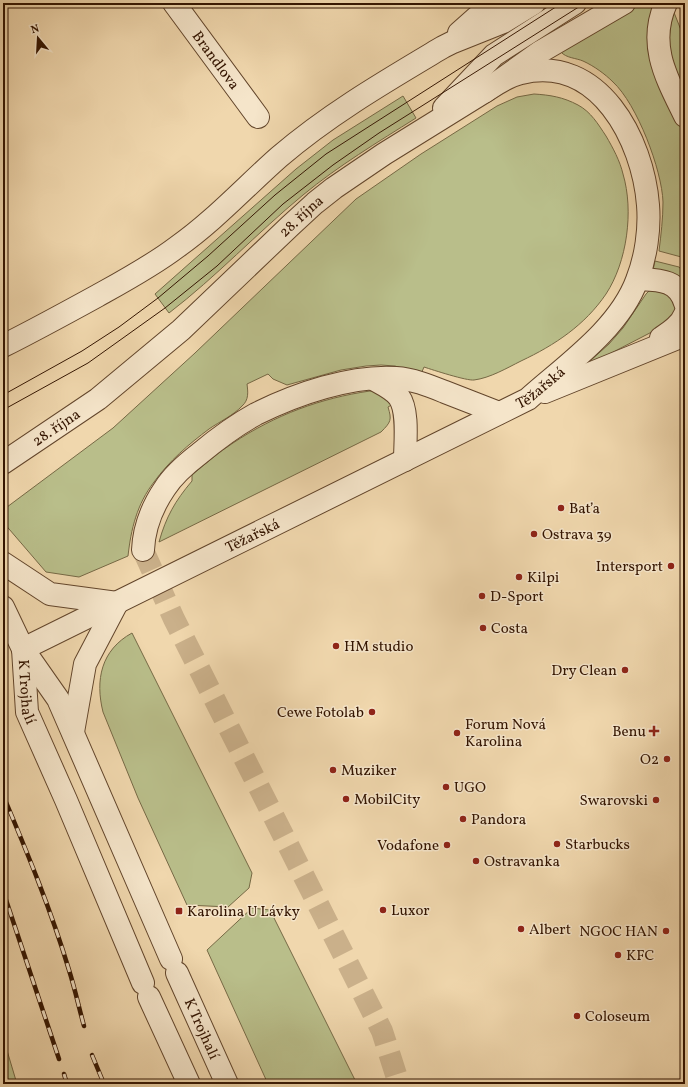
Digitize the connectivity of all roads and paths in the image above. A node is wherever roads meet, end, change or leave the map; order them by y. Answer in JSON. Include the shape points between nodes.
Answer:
{"nodes":[{"id":1,"x":174,"y":3,"type":"edge"},
{"id":2,"x":534,"y":3,"type":"edge"},
{"id":3,"x":568,"y":3,"type":"edge"},
{"id":4,"x":575,"y":3,"type":"edge"},
{"id":5,"x":624,"y":3,"type":"edge"},
{"id":6,"x":666,"y":3,"type":"edge"},
{"id":7,"x":500,"y":12,"type":"edge"},
{"id":8,"x":484,"y":92,"type":"junction"},
{"id":9,"x":685,"y":116,"type":"edge"},
{"id":10,"x":258,"y":117,"type":"dead end"},
{"id":11,"x":425,"y":128,"type":"junction"},
{"id":12,"x":638,"y":279,"type":"junction"},
{"id":13,"x":685,"y":302,"type":"edge"},
{"id":14,"x":685,"y":314,"type":"edge"},
{"id":15,"x":685,"y":335,"type":"edge"},
{"id":16,"x":3,"y":346,"type":"edge"},
{"id":17,"x":638,"y":353,"type":"junction"},
{"id":18,"x":373,"y":379,"type":"junction"},
{"id":19,"x":528,"y":399,"type":"junction"},
{"id":20,"x":499,"y":413,"type":"junction"},
{"id":21,"x":405,"y":460,"type":"junction"},
{"id":22,"x":3,"y":463,"type":"edge"},
{"id":23,"x":143,"y":550,"type":"tunnel mouth"},
{"id":24,"x":3,"y":563,"type":"edge"},
{"id":25,"x":117,"y":603,"type":"junction"},
{"id":26,"x":3,"y":607,"type":"edge"},
{"id":27,"x":23,"y":649,"type":"junction"},
{"id":28,"x":73,"y":732,"type":"junction"},
{"id":29,"x":189,"y":1084,"type":"edge"},
{"id":30,"x":228,"y":1084,"type":"edge"}],
"edges":[{"from":1,"to":10,"type":"street","name":"Brandlova"},
{"from":2,"to":7,"type":"street"},
{"from":3,"to":7,"type":"street"},
{"from":4,"to":11,"type":"street","via":[[494,55]]},
{"from":5,"to":8,"type":"street","name":"28. října","via":[[540,52]]},
{"from":6,"to":9,"type":"street","via":[[658,29],[659,52]]},
{"from":7,"to":16,"type":"street","via":[[370,90],[329,119],[280,156],[178,247],[141,272]]},
{"from":8,"to":11,"type":"street","name":"28. října"},
{"from":8,"to":12,"type":"street","name":"Těžařská","via":[[521,73],[553,71],[579,79],[609,103],[633,144],[647,193],[646,240]]},
{"from":11,"to":22,"type":"street","name":"28. října","via":[[315,203],[181,330],[98,399]]},
{"from":12,"to":13,"type":"street","via":[[670,284],[680,291]]},
{"from":12,"to":19,"type":"street","name":"Těžařská","via":[[632,293],[609,326]]},
{"from":14,"to":17,"type":"street","via":[[673,329]]},
{"from":15,"to":17,"type":"street"},
{"from":17,"to":19,"type":"street"},
{"from":18,"to":20,"type":"street","via":[[407,379]]},
{"from":18,"to":21,"type":"street","via":[[397,394],[402,402]]},
{"from":18,"to":23,"type":"street","via":[[337,384],[288,400],[256,414],[216,440],[179,471],[162,492],[148,518]]},
{"from":19,"to":20,"type":"street","name":"Těžařská"},
{"from":20,"to":21,"type":"street","name":"Těžařská"},
{"from":21,"to":25,"type":"street","name":"Těžařská"},
{"from":24,"to":25,"type":"street","via":[[50,594]]},
{"from":25,"to":27,"type":"street","name":"Těžařská"},
{"from":25,"to":28,"type":"street","via":[[85,664]]},
{"from":26,"to":27,"type":"street"},
{"from":27,"to":28,"type":"street","name":"K Trojhalí","via":[[58,699]]},
{"from":27,"to":29,"type":"street","name":"K Trojhalí","via":[[27,712]]},
{"from":28,"to":30,"type":"street","name":"K Trojhalí"}]}
